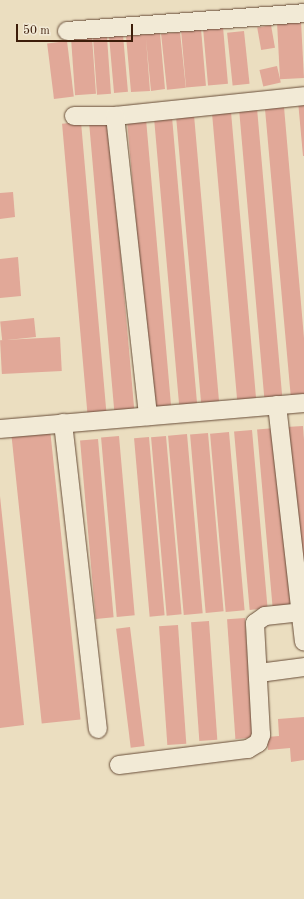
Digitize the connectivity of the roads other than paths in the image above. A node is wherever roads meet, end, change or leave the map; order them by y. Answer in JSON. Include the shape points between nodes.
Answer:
{"nodes":[{"id":1,"x":304,"y":13,"type":"edge"},
{"id":2,"x":67,"y":32,"type":"dead end"},
{"id":3,"x":304,"y":96,"type":"edge"},
{"id":4,"x":74,"y":116,"type":"dead end"},
{"id":5,"x":115,"y":116,"type":"junction"},
{"id":6,"x":304,"y":403,"type":"edge"},
{"id":7,"x":277,"y":405,"type":"junction"},
{"id":8,"x":148,"y":416,"type":"junction"},
{"id":9,"x":63,"y":423,"type":"junction"},
{"id":10,"x":0,"y":429,"type":"edge"},
{"id":11,"x":301,"y":613,"type":"edge"},
{"id":12,"x":304,"y":642,"type":"edge"},
{"id":13,"x":304,"y":667,"type":"edge"},
{"id":14,"x":259,"y":673,"type":"junction"},
{"id":15,"x":98,"y":729,"type":"dead end"},
{"id":16,"x":119,"y":765,"type":"dead end"}],
"edges":[{"from":1,"to":2,"type":"street"},
{"from":3,"to":5,"type":"street"},
{"from":4,"to":5,"type":"street"},
{"from":5,"to":8,"type":"street"},
{"from":6,"to":7,"type":"street"},
{"from":7,"to":8,"type":"street"},
{"from":7,"to":11,"type":"street"},
{"from":8,"to":9,"type":"street"},
{"from":9,"to":10,"type":"street"},
{"from":9,"to":15,"type":"street"},
{"from":11,"to":12,"type":"street"},
{"from":11,"to":14,"type":"street","via":[[265,616],[255,623]]},
{"from":13,"to":14,"type":"street"},
{"from":14,"to":16,"type":"street","via":[[261,735],[253,747]]}]}
